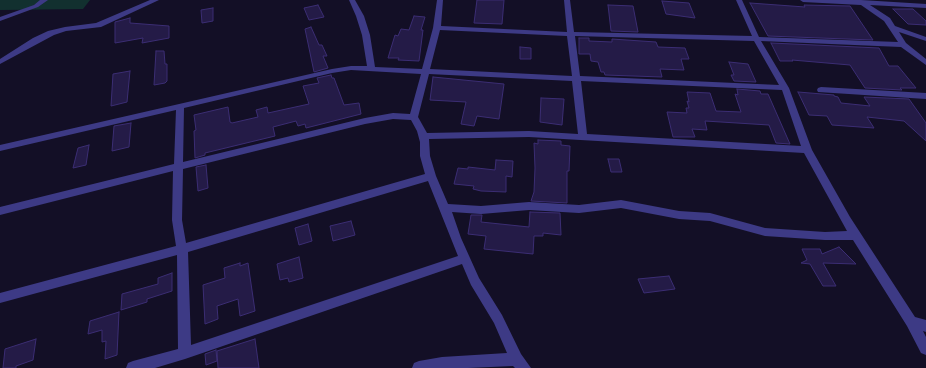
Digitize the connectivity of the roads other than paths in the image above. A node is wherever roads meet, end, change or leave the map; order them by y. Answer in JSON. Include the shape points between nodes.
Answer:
{"nodes":[{"id":1,"x":45,"y":0,"type":"edge"},
{"id":2,"x":156,"y":0,"type":"edge"},
{"id":3,"x":352,"y":0,"type":"edge"},
{"id":4,"x":440,"y":0,"type":"edge"},
{"id":5,"x":567,"y":0,"type":"edge"},
{"id":6,"x":739,"y":0,"type":"edge"},
{"id":7,"x":803,"y":0,"type":"edge"},
{"id":8,"x":870,"y":1,"type":"edge"},
{"id":9,"x":861,"y":2,"type":"junction"},
{"id":10,"x":926,"y":6,"type":"edge"},
{"id":11,"x":0,"y":20,"type":"edge"},
{"id":12,"x":437,"y":28,"type":"junction"},
{"id":13,"x":893,"y":28,"type":"junction"},
{"id":14,"x":570,"y":34,"type":"junction"},
{"id":15,"x":757,"y":39,"type":"junction"},
{"id":16,"x":926,"y":39,"type":"edge"},
{"id":17,"x":903,"y":45,"type":"junction"},
{"id":18,"x":925,"y":60,"type":"edge"},
{"id":19,"x":0,"y":62,"type":"edge"},
{"id":20,"x":372,"y":70,"type":"junction"},
{"id":21,"x":426,"y":73,"type":"junction"},
{"id":22,"x":577,"y":79,"type":"junction"},
{"id":23,"x":785,"y":88,"type":"junction"},
{"id":24,"x":821,"y":90,"type":"dead end"},
{"id":25,"x":926,"y":96,"type":"edge"},
{"id":26,"x":180,"y":106,"type":"junction"},
{"id":27,"x":414,"y":117,"type":"junction"},
{"id":28,"x":423,"y":136,"type":"junction"},
{"id":29,"x":582,"y":138,"type":"junction"},
{"id":30,"x":0,"y":148,"type":"edge"},
{"id":31,"x":807,"y":150,"type":"junction"},
{"id":32,"x":179,"y":166,"type":"junction"},
{"id":33,"x":431,"y":176,"type":"junction"},
{"id":34,"x":446,"y":208,"type":"junction"},
{"id":35,"x":0,"y":211,"type":"edge"},
{"id":36,"x":856,"y":235,"type":"junction"},
{"id":37,"x":182,"y":250,"type":"junction"},
{"id":38,"x":465,"y":258,"type":"junction"},
{"id":39,"x":0,"y":298,"type":"edge"},
{"id":40,"x":911,"y":322,"type":"junction"},
{"id":41,"x":926,"y":326,"type":"edge"},
{"id":42,"x":926,"y":349,"type":"edge"},
{"id":43,"x":185,"y":353,"type":"junction"},
{"id":44,"x":520,"y":363,"type":"edge"},
{"id":45,"x":133,"y":368,"type":"edge"},
{"id":46,"x":419,"y":368,"type":"edge"}],
"edges":[{"from":1,"to":11,"type":"street"},
{"from":2,"to":19,"type":"street","via":[[98,26],[51,33]]},
{"from":3,"to":20,"type":"street","via":[[366,36]]},
{"from":4,"to":12,"type":"street"},
{"from":5,"to":14,"type":"street"},
{"from":6,"to":15,"type":"street"},
{"from":7,"to":9,"type":"street"},
{"from":8,"to":9,"type":"street"},
{"from":8,"to":10,"type":"street"},
{"from":9,"to":13,"type":"street","via":[[887,20]]},
{"from":12,"to":14,"type":"street"},
{"from":12,"to":21,"type":"street"},
{"from":13,"to":16,"type":"street"},
{"from":13,"to":17,"type":"street"},
{"from":14,"to":15,"type":"street"},
{"from":14,"to":22,"type":"street"},
{"from":15,"to":17,"type":"street"},
{"from":15,"to":23,"type":"street"},
{"from":17,"to":18,"type":"street"},
{"from":20,"to":21,"type":"street"},
{"from":20,"to":26,"type":"street","via":[[351,68],[332,71]]},
{"from":21,"to":22,"type":"street"},
{"from":21,"to":27,"type":"street"},
{"from":22,"to":23,"type":"street"},
{"from":22,"to":29,"type":"street"},
{"from":23,"to":31,"type":"street"},
{"from":24,"to":25,"type":"street"},
{"from":26,"to":30,"type":"street"},
{"from":26,"to":32,"type":"street"},
{"from":27,"to":28,"type":"street"},
{"from":27,"to":32,"type":"street","via":[[393,116],[366,121]]},
{"from":28,"to":29,"type":"street","via":[[529,134]]},
{"from":28,"to":33,"type":"street"},
{"from":29,"to":31,"type":"street"},
{"from":31,"to":36,"type":"street"},
{"from":32,"to":35,"type":"street"},
{"from":32,"to":37,"type":"street","via":[[177,220]]},
{"from":33,"to":34,"type":"street"},
{"from":33,"to":37,"type":"street"},
{"from":34,"to":36,"type":"street","via":[[481,210],[529,206],[579,209],[621,204],[679,215],[710,217],[765,232],[825,236]]},
{"from":34,"to":38,"type":"street"},
{"from":36,"to":40,"type":"street"},
{"from":37,"to":39,"type":"street"},
{"from":37,"to":43,"type":"street"},
{"from":38,"to":43,"type":"street"},
{"from":38,"to":44,"type":"street"},
{"from":40,"to":41,"type":"street"},
{"from":40,"to":42,"type":"street"},
{"from":43,"to":45,"type":"street"},
{"from":44,"to":46,"type":"street","via":[[442,363]]}]}
